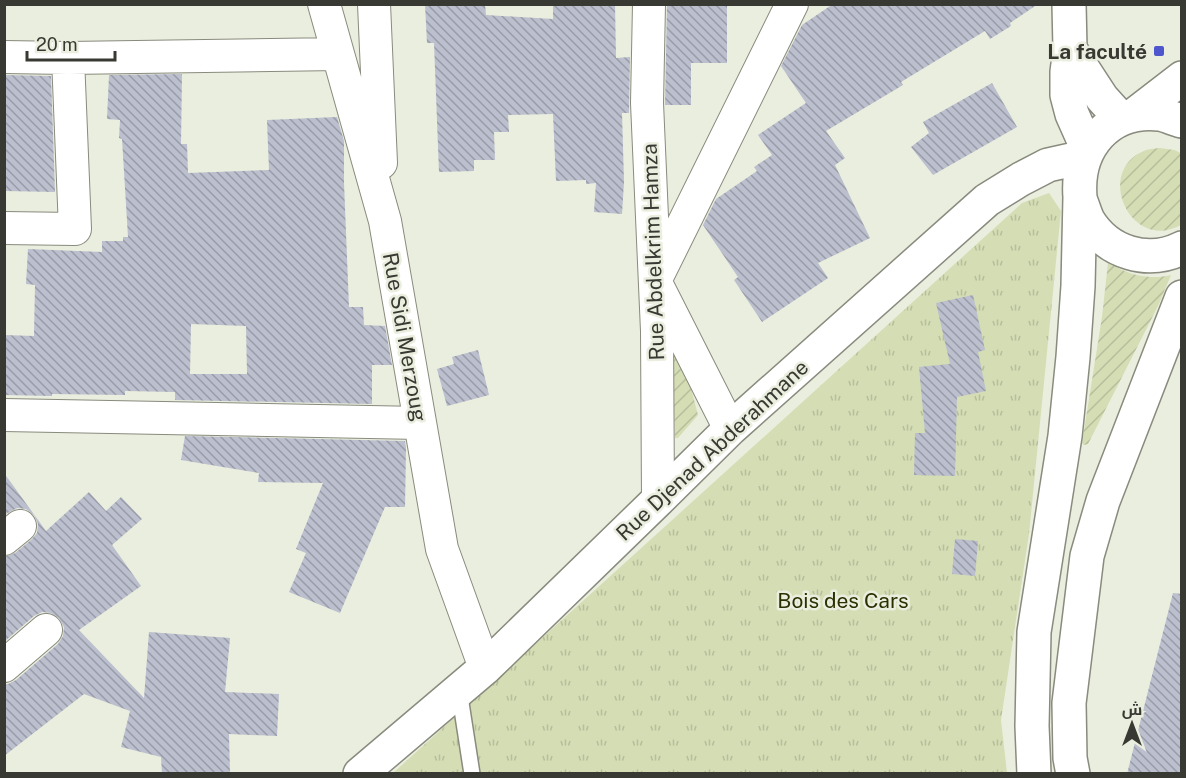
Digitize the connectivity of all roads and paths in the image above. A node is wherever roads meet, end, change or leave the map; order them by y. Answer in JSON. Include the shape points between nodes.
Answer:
{"nodes":[{"id":1,"x":324,"y":4,"type":"edge"},
{"id":2,"x":374,"y":4,"type":"edge"},
{"id":3,"x":649,"y":4,"type":"edge"},
{"id":4,"x":792,"y":4,"type":"edge"},
{"id":5,"x":1070,"y":4,"type":"edge"},
{"id":6,"x":1070,"y":49,"type":"junction"},
{"id":7,"x":338,"y":54,"type":"junction"},
{"id":8,"x":4,"y":57,"type":"edge"},
{"id":9,"x":68,"y":58,"type":"junction"},
{"id":10,"x":1182,"y":78,"type":"edge"},
{"id":11,"x":1128,"y":117,"type":"junction"},
{"id":12,"x":1182,"y":121,"type":"edge"},
{"id":13,"x":1086,"y":154,"type":"junction"},
{"id":14,"x":1080,"y":197,"type":"junction"},
{"id":15,"x":385,"y":221,"type":"junction"},
{"id":16,"x":4,"y":228,"type":"edge"},
{"id":17,"x":1182,"y":248,"type":"edge"},
{"id":18,"x":655,"y":281,"type":"junction"},
{"id":19,"x":1182,"y":297,"type":"edge"},
{"id":20,"x":4,"y":415,"type":"edge"},
{"id":21,"x":420,"y":423,"type":"junction"},
{"id":22,"x":730,"y":429,"type":"junction"},
{"id":23,"x":658,"y":500,"type":"junction"},
{"id":24,"x":46,"y":630,"type":"dead end"},
{"id":25,"x":4,"y":666,"type":"edge"},
{"id":26,"x":485,"y":668,"type":"junction"},
{"id":27,"x":459,"y":690,"type":"junction"},
{"id":28,"x":360,"y":774,"type":"edge"},
{"id":29,"x":472,"y":774,"type":"edge"},
{"id":30,"x":1034,"y":774,"type":"edge"},
{"id":31,"x":1073,"y":774,"type":"edge"}],
"edges":[{"from":1,"to":7,"type":"street","name":"Rue Sidi Merzoug"},
{"from":2,"to":15,"type":"street"},
{"from":3,"to":18,"type":"street","name":"Rue Abdelkrim Hamza","via":[[647,103]]},
{"from":4,"to":18,"type":"street"},
{"from":5,"to":6,"type":"main road"},
{"from":6,"to":11,"type":"main road","via":[[1102,98]]},
{"from":6,"to":13,"type":"main road","via":[[1067,94]]},
{"from":7,"to":9,"type":"street"},
{"from":7,"to":15,"type":"street","name":"Rue Sidi Merzoug"},
{"from":8,"to":9,"type":"street"},
{"from":9,"to":16,"type":"street","via":[[75,229]]},
{"from":10,"to":11,"type":"main road"},
{"from":11,"to":12,"type":"main road","via":[[1160,114]]},
{"from":11,"to":13,"type":"main road","via":[[1108,127]]},
{"from":13,"to":14,"type":"main road","via":[[1078,183]]},
{"from":13,"to":22,"type":"main road","name":"Rue Djenad Abderahmane","via":[[1048,165],[987,200]]},
{"from":14,"to":17,"type":"main road","via":[[1088,219],[1102,238],[1123,251],[1146,256],[1170,254]]},
{"from":14,"to":30,"type":"main road","via":[[1074,357],[1034,633]]},
{"from":15,"to":21,"type":"street","name":"Rue Sidi Merzoug"},
{"from":18,"to":22,"type":"street"},
{"from":18,"to":23,"type":"street","name":"Rue Abdelkrim Hamza"},
{"from":19,"to":31,"type":"main road","via":[[1103,501],[1087,556],[1069,703]]},
{"from":20,"to":21,"type":"street"},
{"from":21,"to":26,"type":"street","name":"Rue Sidi Merzoug","via":[[442,549]]},
{"from":22,"to":23,"type":"main road","name":"Rue Djenad Abderahmane"},
{"from":23,"to":26,"type":"main road","name":"Rue Djenad Abderahmane"},
{"from":24,"to":25,"type":"street"},
{"from":26,"to":27,"type":"main road","name":"Rue Djenad Abderahmane"},
{"from":27,"to":28,"type":"main road","name":"Rue Djenad Abderahmane"},
{"from":27,"to":29,"type":"lane"}]}
